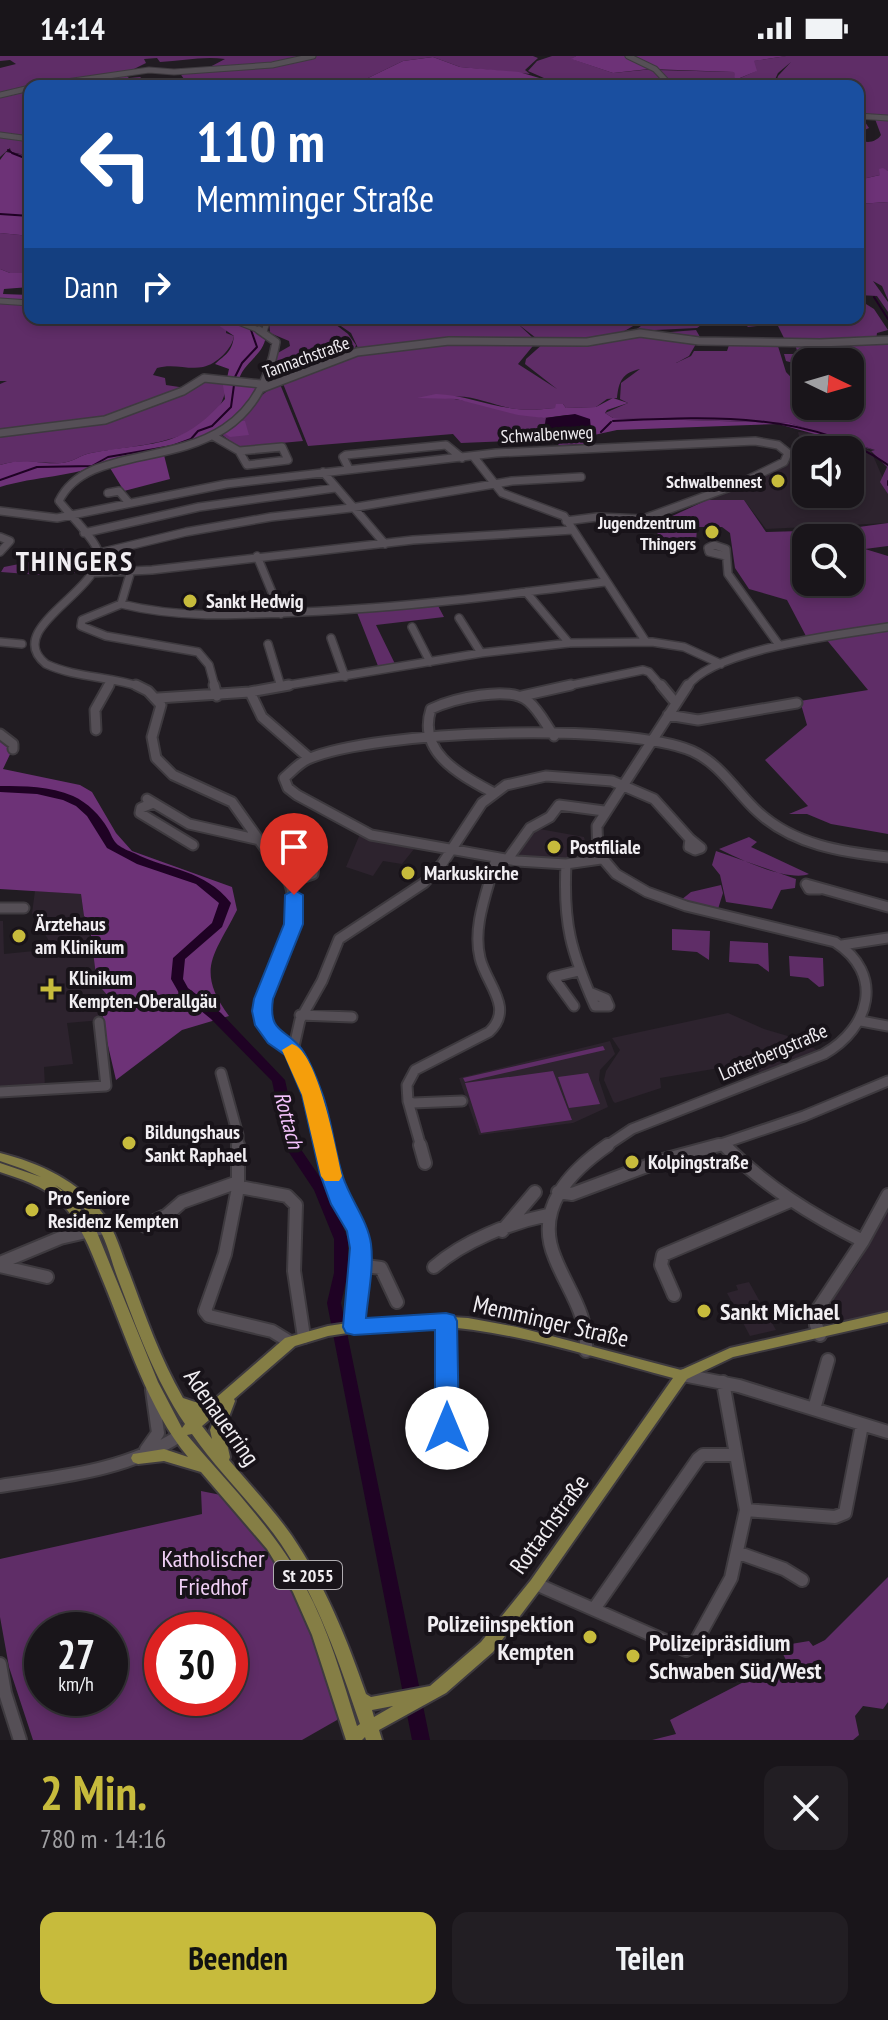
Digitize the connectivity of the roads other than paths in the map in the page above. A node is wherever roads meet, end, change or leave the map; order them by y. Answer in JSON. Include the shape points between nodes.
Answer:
{"nodes":[{"id":1,"x":313,"y":56,"type":"edge"},
{"id":2,"x":628,"y":56,"type":"edge"},
{"id":3,"x":80,"y":80,"type":"edge"},
{"id":4,"x":665,"y":80,"type":"edge"},
{"id":5,"x":24,"y":89,"type":"edge"},
{"id":6,"x":0,"y":95,"type":"edge"},
{"id":7,"x":864,"y":116,"type":"edge"},
{"id":8,"x":888,"y":118,"type":"edge"},
{"id":9,"x":0,"y":135,"type":"edge"},
{"id":10,"x":24,"y":138,"type":"edge"},
{"id":11,"x":0,"y":301,"type":"edge"},
{"id":12,"x":24,"y":303,"type":"edge"},
{"id":13,"x":244,"y":324,"type":"edge"},
{"id":14,"x":265,"y":324,"type":"edge"},
{"id":15,"x":260,"y":330,"type":"junction"},
{"id":16,"x":888,"y":340,"type":"edge"},
{"id":17,"x":261,"y":387,"type":"junction"},
{"id":18,"x":0,"y":433,"type":"edge"},
{"id":19,"x":213,"y":436,"type":"junction"},
{"id":20,"x":239,"y":451,"type":"junction"},
{"id":21,"x":473,"y":456,"type":"junction"},
{"id":22,"x":462,"y":458,"type":"junction"},
{"id":23,"x":349,"y":469,"type":"junction"},
{"id":24,"x":323,"y":472,"type":"junction"},
{"id":25,"x":581,"y":477,"type":"dead end"},
{"id":26,"x":494,"y":484,"type":"junction"},
{"id":27,"x":335,"y":488,"type":"junction"},
{"id":28,"x":108,"y":493,"type":"dead end"},
{"id":29,"x":129,"y":503,"type":"junction"},
{"id":30,"x":351,"y":508,"type":"junction"},
{"id":31,"x":0,"y":511,"type":"edge"},
{"id":32,"x":69,"y":516,"type":"junction"},
{"id":33,"x":566,"y":521,"type":"junction"},
{"id":34,"x":573,"y":530,"type":"junction"},
{"id":35,"x":84,"y":533,"type":"junction"},
{"id":36,"x":0,"y":537,"type":"edge"},
{"id":37,"x":385,"y":544,"type":"junction"},
{"id":38,"x":0,"y":552,"type":"edge"},
{"id":39,"x":99,"y":553,"type":"junction"},
{"id":40,"x":257,"y":556,"type":"junction"},
{"id":41,"x":726,"y":556,"type":"dead end"},
{"id":42,"x":90,"y":573,"type":"junction"},
{"id":43,"x":130,"y":574,"type":"junction"},
{"id":44,"x":605,"y":582,"type":"junction"},
{"id":45,"x":526,"y":592,"type":"junction"},
{"id":46,"x":48,"y":603,"type":"dead end"},
{"id":47,"x":121,"y":604,"type":"junction"},
{"id":48,"x":281,"y":614,"type":"junction"},
{"id":49,"x":459,"y":618,"type":"dead end"},
{"id":50,"x":412,"y":627,"type":"dead end"},
{"id":51,"x":888,"y":627,"type":"edge"},
{"id":52,"x":23,"y":631,"type":"dead end"},
{"id":53,"x":331,"y":638,"type":"dead end"},
{"id":54,"x":0,"y":642,"type":"edge"},
{"id":55,"x":646,"y":642,"type":"junction"},
{"id":56,"x":569,"y":643,"type":"junction"},
{"id":57,"x":22,"y":644,"type":"junction"},
{"id":58,"x":268,"y":644,"type":"dead end"},
{"id":59,"x":779,"y":645,"type":"junction"},
{"id":60,"x":481,"y":653,"type":"junction"},
{"id":61,"x":430,"y":662,"type":"junction"},
{"id":62,"x":721,"y":664,"type":"junction"},
{"id":63,"x":345,"y":677,"type":"junction"},
{"id":64,"x":112,"y":681,"type":"junction"},
{"id":65,"x":281,"y":688,"type":"junction"},
{"id":66,"x":250,"y":692,"type":"junction"},
{"id":67,"x":217,"y":696,"type":"junction"},
{"id":68,"x":522,"y":696,"type":"junction"},
{"id":69,"x":158,"y":698,"type":"junction"},
{"id":70,"x":675,"y":702,"type":"junction"},
{"id":71,"x":797,"y":703,"type":"dead end"},
{"id":72,"x":668,"y":715,"type":"junction"},
{"id":73,"x":96,"y":730,"type":"dead end"},
{"id":74,"x":0,"y":734,"type":"edge"},
{"id":75,"x":425,"y":736,"type":"junction"},
{"id":76,"x":554,"y":736,"type":"junction"},
{"id":77,"x":652,"y":740,"type":"junction"},
{"id":78,"x":13,"y":749,"type":"dead end"},
{"id":79,"x":308,"y":757,"type":"junction"},
{"id":80,"x":621,"y":785,"type":"junction"},
{"id":81,"x":492,"y":792,"type":"junction"},
{"id":82,"x":604,"y":811,"type":"junction"},
{"id":83,"x":690,"y":839,"type":"dead end"},
{"id":84,"x":260,"y":840,"type":"junction"},
{"id":85,"x":193,"y":845,"type":"dead end"},
{"id":86,"x":454,"y":848,"type":"junction"},
{"id":87,"x":888,"y":857,"type":"edge"},
{"id":88,"x":315,"y":858,"type":"dead end"},
{"id":89,"x":501,"y":859,"type":"junction"},
{"id":90,"x":601,"y":859,"type":"junction"},
{"id":91,"x":566,"y":864,"type":"junction"},
{"id":92,"x":289,"y":882,"type":"junction"},
{"id":93,"x":820,"y":889,"type":"dead end"},
{"id":94,"x":888,"y":907,"type":"edge"},
{"id":95,"x":0,"y":908,"type":"edge"},
{"id":96,"x":24,"y":908,"type":"dead end"},
{"id":97,"x":888,"y":938,"type":"edge"},
{"id":98,"x":842,"y":945,"type":"junction"},
{"id":99,"x":578,"y":971,"type":"junction"},
{"id":100,"x":589,"y":992,"type":"dead end"},
{"id":101,"x":574,"y":1006,"type":"dead end"},
{"id":102,"x":300,"y":1015,"type":"junction"},
{"id":103,"x":352,"y":1017,"type":"dead end"},
{"id":104,"x":861,"y":1021,"type":"junction"},
{"id":105,"x":99,"y":1022,"type":"dead end"},
{"id":106,"x":888,"y":1026,"type":"edge"},
{"id":107,"x":293,"y":1051,"type":"junction"},
{"id":108,"x":221,"y":1073,"type":"dead end"},
{"id":109,"x":885,"y":1082,"type":"edge"},
{"id":110,"x":0,"y":1092,"type":"edge"},
{"id":111,"x":408,"y":1101,"type":"junction"},
{"id":112,"x":462,"y":1101,"type":"dead end"},
{"id":113,"x":723,"y":1144,"type":"junction"},
{"id":114,"x":0,"y":1157,"type":"edge"},
{"id":115,"x":425,"y":1163,"type":"dead end"},
{"id":116,"x":0,"y":1167,"type":"edge"},
{"id":117,"x":238,"y":1188,"type":"junction"},
{"id":118,"x":535,"y":1192,"type":"dead end"},
{"id":119,"x":558,"y":1192,"type":"junction"},
{"id":120,"x":888,"y":1195,"type":"edge"},
{"id":121,"x":788,"y":1202,"type":"junction"},
{"id":122,"x":548,"y":1215,"type":"junction"},
{"id":123,"x":145,"y":1226,"type":"dead end"},
{"id":124,"x":104,"y":1228,"type":"junction"},
{"id":125,"x":89,"y":1230,"type":"junction"},
{"id":126,"x":502,"y":1231,"type":"junction"},
{"id":127,"x":863,"y":1241,"type":"junction"},
{"id":128,"x":0,"y":1265,"type":"edge"},
{"id":129,"x":358,"y":1265,"type":"junction"},
{"id":130,"x":434,"y":1267,"type":"dead end"},
{"id":131,"x":47,"y":1277,"type":"dead end"},
{"id":132,"x":674,"y":1295,"type":"dead end"},
{"id":133,"x":397,"y":1302,"type":"dead end"},
{"id":134,"x":888,"y":1317,"type":"edge"},
{"id":135,"x":446,"y":1321,"type":"junction"},
{"id":136,"x":354,"y":1327,"type":"junction"},
{"id":137,"x":820,"y":1335,"type":"junction"},
{"id":138,"x":297,"y":1340,"type":"junction"},
{"id":139,"x":586,"y":1351,"type":"junction"},
{"id":140,"x":828,"y":1360,"type":"dead end"},
{"id":141,"x":682,"y":1375,"type":"junction"},
{"id":142,"x":723,"y":1382,"type":"junction"},
{"id":143,"x":152,"y":1384,"type":"junction"},
{"id":144,"x":231,"y":1395,"type":"junction"},
{"id":145,"x":177,"y":1400,"type":"junction"},
{"id":146,"x":814,"y":1409,"type":"junction"},
{"id":147,"x":862,"y":1425,"type":"junction"},
{"id":148,"x":193,"y":1426,"type":"junction"},
{"id":149,"x":447,"y":1428,"type":"dead end"},
{"id":150,"x":888,"y":1432,"type":"edge"},
{"id":151,"x":179,"y":1436,"type":"junction"},
{"id":152,"x":736,"y":1455,"type":"junction"},
{"id":153,"x":138,"y":1458,"type":"junction"},
{"id":154,"x":228,"y":1468,"type":"junction"},
{"id":155,"x":207,"y":1469,"type":"junction"},
{"id":156,"x":0,"y":1486,"type":"edge"},
{"id":157,"x":746,"y":1510,"type":"junction"},
{"id":158,"x":739,"y":1553,"type":"junction"},
{"id":159,"x":802,"y":1580,"type":"dead end"},
{"id":160,"x":536,"y":1584,"type":"junction"},
{"id":161,"x":594,"y":1609,"type":"junction"},
{"id":162,"x":0,"y":1664,"type":"edge"},
{"id":163,"x":2,"y":1693,"type":"edge"},
{"id":164,"x":359,"y":1698,"type":"junction"},
{"id":165,"x":395,"y":1708,"type":"junction"},
{"id":166,"x":372,"y":1734,"type":"edge"},
{"id":167,"x":351,"y":1739,"type":"edge"},
{"id":168,"x":20,"y":1740,"type":"edge"}],
"edges":[{"from":1,"to":3,"type":"street","via":[[272,65],[149,70]]},
{"from":2,"to":4,"type":"street"},
{"from":5,"to":6,"type":"street"},
{"from":7,"to":8,"type":"street"},
{"from":9,"to":10,"type":"street"},
{"from":11,"to":12,"type":"street"},
{"from":13,"to":15,"type":"street"},
{"from":14,"to":15,"type":"street"},
{"from":15,"to":17,"type":"street","via":[[277,345]]},
{"from":16,"to":17,"type":"street","name":"Tannachstraße","via":[[699,341],[640,333],[587,342],[449,341],[357,352]]},
{"from":17,"to":18,"type":"street","via":[[204,378],[105,420]]},
{"from":17,"to":19,"type":"street","via":[[249,406]]},
{"from":19,"to":20,"type":"street"},
{"from":19,"to":32,"type":"street","via":[[76,479],[60,495]]},
{"from":20,"to":20,"type":"street","via":[[282,447],[288,460],[247,465]]},
{"from":21,"to":22,"type":"street","name":"Schwalbenweg"},
{"from":21,"to":26,"type":"street"},
{"from":21,"to":33,"type":"street","name":"Schwalbenweg","via":[[755,441],[778,445],[788,453],[784,462],[741,483],[643,519]]},
{"from":22,"to":23,"type":"street","name":"Schwalbenweg"},
{"from":22,"to":23,"type":"street","via":[[446,445],[346,455]]},
{"from":23,"to":24,"type":"street","name":"Schwalbenweg"},
{"from":24,"to":27,"type":"street"},
{"from":24,"to":29,"type":"street","name":"Schwalbenweg"},
{"from":25,"to":26,"type":"street"},
{"from":26,"to":30,"type":"street"},
{"from":26,"to":33,"type":"street","via":[[508,497],[554,510]]},
{"from":27,"to":30,"type":"street"},
{"from":27,"to":35,"type":"street","via":[[199,507]]},
{"from":28,"to":29,"type":"street","via":[[119,491]]},
{"from":29,"to":32,"type":"street","name":"Schwalbenweg"},
{"from":30,"to":37,"type":"street"},
{"from":30,"to":39,"type":"street","via":[[214,527]]},
{"from":31,"to":32,"type":"street","name":"Schwalbenweg"},
{"from":32,"to":35,"type":"street"},
{"from":33,"to":34,"type":"street"},
{"from":34,"to":37,"type":"street"},
{"from":34,"to":44,"type":"street"},
{"from":35,"to":39,"type":"street"},
{"from":36,"to":38,"type":"street","via":[[10,543]]},
{"from":37,"to":40,"type":"street"},
{"from":39,"to":42,"type":"street"},
{"from":40,"to":43,"type":"street"},
{"from":40,"to":48,"type":"street"},
{"from":41,"to":59,"type":"street","via":[[728,574]]},
{"from":42,"to":43,"type":"street"},
{"from":42,"to":46,"type":"street"},
{"from":43,"to":47,"type":"street"},
{"from":44,"to":45,"type":"street"},
{"from":44,"to":55,"type":"street"},
{"from":45,"to":48,"type":"street"},
{"from":45,"to":56,"type":"street"},
{"from":47,"to":48,"type":"street","via":[[196,616]]},
{"from":47,"to":67,"type":"street","via":[[100,610],[81,626],[106,636],[198,652],[209,665]]},
{"from":49,"to":60,"type":"street"},
{"from":50,"to":61,"type":"street"},
{"from":51,"to":59,"type":"street"},
{"from":52,"to":57,"type":"street"},
{"from":53,"to":63,"type":"street"},
{"from":54,"to":57,"type":"street"},
{"from":55,"to":56,"type":"street"},
{"from":55,"to":62,"type":"street","via":[[684,647]]},
{"from":56,"to":60,"type":"street"},
{"from":57,"to":64,"type":"street","via":[[44,666]]},
{"from":58,"to":65,"type":"street"},
{"from":59,"to":62,"type":"street"},
{"from":60,"to":61,"type":"street"},
{"from":61,"to":63,"type":"street"},
{"from":62,"to":70,"type":"street","via":[[691,681]]},
{"from":63,"to":65,"type":"street"},
{"from":64,"to":69,"type":"street","via":[[148,690]]},
{"from":64,"to":73,"type":"street","via":[[94,715]]},
{"from":65,"to":66,"type":"street"},
{"from":66,"to":67,"type":"street"},
{"from":66,"to":79,"type":"street","via":[[262,717]]},
{"from":67,"to":69,"type":"street"},
{"from":68,"to":70,"type":"street","via":[[643,670]]},
{"from":68,"to":75,"type":"street","via":[[437,705],[428,713]]},
{"from":68,"to":76,"type":"street"},
{"from":69,"to":84,"type":"street","via":[[152,748],[159,763],[232,802]]},
{"from":70,"to":72,"type":"street"},
{"from":71,"to":72,"type":"street","via":[[704,720]]},
{"from":72,"to":77,"type":"street"},
{"from":74,"to":78,"type":"street"},
{"from":75,"to":76,"type":"street"},
{"from":75,"to":79,"type":"street"},
{"from":75,"to":81,"type":"street","via":[[447,762]]},
{"from":76,"to":77,"type":"street"},
{"from":77,"to":80,"type":"street"},
{"from":77,"to":87,"type":"street","via":[[717,765],[760,814],[788,833],[816,845]]},
{"from":79,"to":86,"type":"street","via":[[289,768],[284,778],[297,795],[371,835]]},
{"from":80,"to":81,"type":"street","via":[[540,775]]},
{"from":80,"to":82,"type":"street"},
{"from":80,"to":83,"type":"street","via":[[656,800]]},
{"from":81,"to":86,"type":"street"},
{"from":82,"to":89,"type":"street","via":[[559,805]]},
{"from":82,"to":90,"type":"street","via":[[594,837]]},
{"from":84,"to":85,"type":"street","via":[[189,824],[150,801],[141,808],[140,813]]},
{"from":84,"to":92,"type":"street"},
{"from":86,"to":89,"type":"street"},
{"from":86,"to":102,"type":"street","via":[[434,874],[339,939],[322,981]]},
{"from":88,"to":92,"type":"street","via":[[313,874]]},
{"from":89,"to":91,"type":"street"},
{"from":89,"to":111,"type":"street","via":[[476,937],[479,959],[502,1010],[499,1023],[415,1070],[407,1079]]},
{"from":90,"to":91,"type":"street"},
{"from":90,"to":98,"type":"street","via":[[630,885],[656,896]]},
{"from":91,"to":99,"type":"street","via":[[568,931]]},
{"from":92,"to":107,"type":"street","via":[[294,922],[262,1011],[267,1029]]},
{"from":93,"to":94,"type":"street"},
{"from":95,"to":96,"type":"street"},
{"from":97,"to":98,"type":"street"},
{"from":98,"to":104,"type":"street","via":[[863,972]]},
{"from":99,"to":100,"type":"street"},
{"from":99,"to":101,"type":"street","via":[[553,977]]},
{"from":102,"to":103,"type":"street"},
{"from":102,"to":107,"type":"street"},
{"from":104,"to":106,"type":"street"},
{"from":104,"to":119,"type":"street","name":"Lotterbergstraße","via":[[825,1053],[632,1129],[589,1159]]},
{"from":105,"to":110,"type":"street","via":[[106,1086]]},
{"from":107,"to":129,"type":"street","via":[[313,1095],[335,1184],[357,1231]]},
{"from":108,"to":117,"type":"street","via":[[238,1135]]},
{"from":109,"to":113,"type":"street"},
{"from":111,"to":112,"type":"street"},
{"from":111,"to":115,"type":"street"},
{"from":113,"to":119,"type":"street","via":[[572,1194]]},
{"from":113,"to":121,"type":"street"},
{"from":114,"to":124,"type":"main road","name":"Adenauerring","number":"St 2055","via":[[52,1175],[96,1214]]},
{"from":116,"to":125,"type":"main road","name":"Adenauerring","number":"St 2055","via":[[43,1182],[67,1201]]},
{"from":117,"to":123,"type":"street","via":[[182,1202]]},
{"from":117,"to":138,"type":"street","via":[[287,1196],[296,1205],[292,1242]]},
{"from":117,"to":138,"type":"street","via":[[225,1254],[205,1311]]},
{"from":118,"to":126,"type":"street"},
{"from":119,"to":122,"type":"street","name":"Lotterbergstraße"},
{"from":120,"to":127,"type":"street"},
{"from":121,"to":127,"type":"street"},
{"from":121,"to":132,"type":"street","via":[[663,1255],[661,1265]]},
{"from":122,"to":126,"type":"street"},
{"from":122,"to":139,"type":"street","via":[[553,1255],[586,1316]]},
{"from":124,"to":125,"type":"street"},
{"from":124,"to":145,"type":"main road","name":"Adenauerring","number":"St 2055"},
{"from":125,"to":128,"type":"street"},
{"from":125,"to":143,"type":"main road","name":"Adenauerring","number":"St 2055"},
{"from":126,"to":130,"type":"street","via":[[450,1254]]},
{"from":127,"to":137,"type":"street","via":[[818,1309]]},
{"from":128,"to":131,"type":"street"},
{"from":129,"to":133,"type":"street","via":[[381,1268]]},
{"from":129,"to":136,"type":"street"},
{"from":134,"to":137,"type":"main road"},
{"from":135,"to":136,"type":"main road","name":"Memminger Straße"},
{"from":135,"to":139,"type":"main road","name":"Memminger Straße","via":[[517,1332]]},
{"from":135,"to":149,"type":"street"},
{"from":136,"to":138,"type":"main road","name":"Memminger Straße"},
{"from":137,"to":141,"type":"main road","via":[[730,1353]]},
{"from":138,"to":144,"type":"main road","name":"Memminger Straße"},
{"from":139,"to":141,"type":"main road","name":"Memminger Straße"},
{"from":140,"to":146,"type":"street"},
{"from":141,"to":142,"type":"street"},
{"from":141,"to":160,"type":"main road","name":"Rottachstraße"},
{"from":142,"to":146,"type":"street"},
{"from":142,"to":152,"type":"street"},
{"from":143,"to":151,"type":"main road","name":"Adenauerring","number":"St 2055"},
{"from":143,"to":153,"type":"street","via":[[158,1433]]},
{"from":144,"to":145,"type":"main road","via":[[194,1408]]},
{"from":144,"to":148,"type":"main road","name":"Memminger Straße"},
{"from":144,"to":154,"type":"main road","via":[[217,1434]]},
{"from":145,"to":148,"type":"main road","name":"Adenauerring","number":"St 2055"},
{"from":146,"to":147,"type":"street"},
{"from":147,"to":150,"type":"street"},
{"from":147,"to":157,"type":"street","via":[[845,1513],[835,1517]]},
{"from":148,"to":151,"type":"main road","name":"Memminger Straße"},
{"from":148,"to":154,"type":"main road","name":"Adenauerring","number":"St 2055"},
{"from":151,"to":153,"type":"street","name":"Memminger Straße"},
{"from":151,"to":155,"type":"main road","name":"Adenauerring","number":"St 2055"},
{"from":152,"to":157,"type":"street"},
{"from":152,"to":161,"type":"street","via":[[698,1459]]},
{"from":153,"to":155,"type":"main road","via":[[164,1455]]},
{"from":153,"to":156,"type":"street","name":"Memminger Straße"},
{"from":154,"to":164,"type":"main road","name":"Adenauerring","number":"St 2055","via":[[313,1583],[335,1627]]},
{"from":155,"to":167,"type":"main road","name":"Adenauerring","number":"St 2055","via":[[272,1545],[299,1589],[320,1635]]},
{"from":157,"to":158,"type":"street"},
{"from":158,"to":159,"type":"street"},
{"from":158,"to":161,"type":"street","via":[[718,1603],[686,1650]]},
{"from":160,"to":161,"type":"street"},
{"from":160,"to":165,"type":"main road","name":"Rottachstraße","via":[[487,1647],[430,1693]]},
{"from":162,"to":163,"type":"street"},
{"from":163,"to":168,"type":"street"},
{"from":164,"to":165,"type":"main road"},
{"from":164,"to":166,"type":"main road","name":"Adenauerring","number":"St 2055"},
{"from":165,"to":166,"type":"main road","name":"Rottachstraße"},
{"from":166,"to":167,"type":"main road","name":"Rottachstraße"}]}
